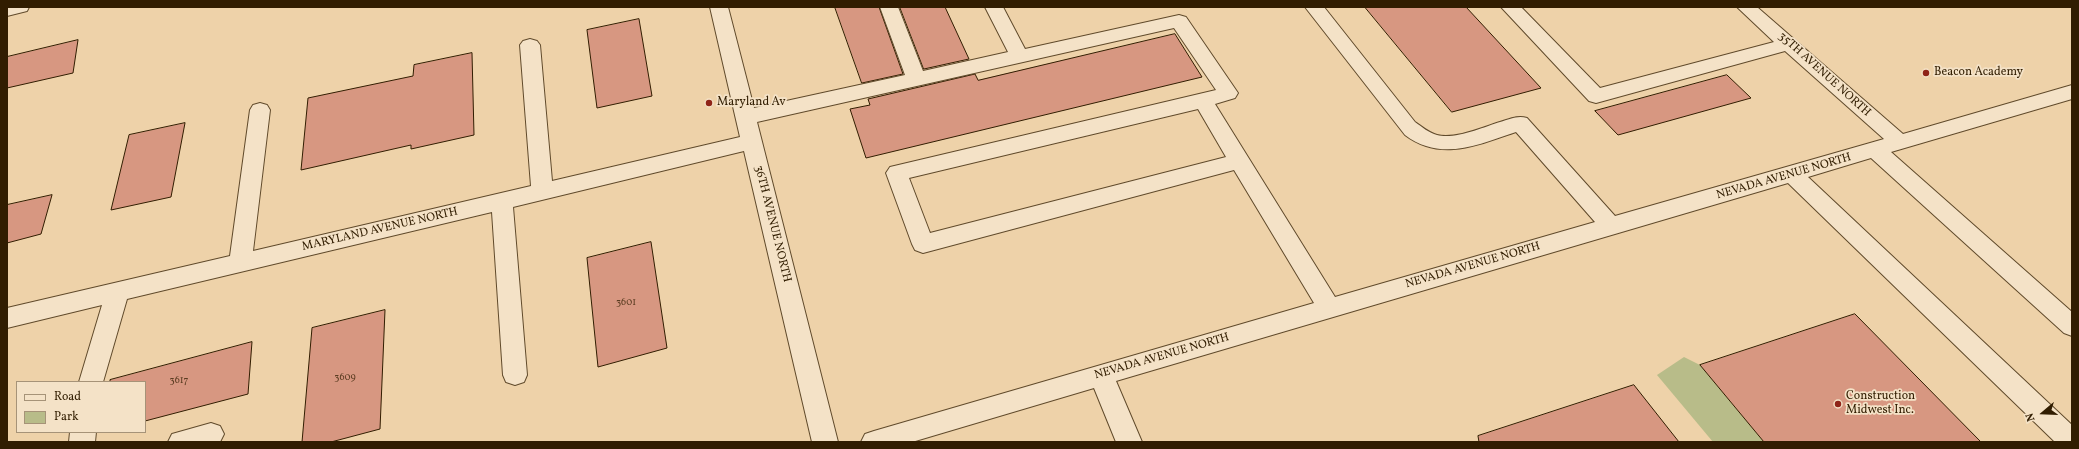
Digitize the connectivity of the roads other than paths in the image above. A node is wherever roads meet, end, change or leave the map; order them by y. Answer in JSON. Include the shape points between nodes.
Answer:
{"nodes":[{"id":1,"x":20,"y":7,"type":"edge"},
{"id":2,"x":719,"y":7,"type":"edge"},
{"id":3,"x":889,"y":7,"type":"edge"},
{"id":4,"x":994,"y":7,"type":"edge"},
{"id":5,"x":1314,"y":7,"type":"edge"},
{"id":6,"x":1510,"y":7,"type":"edge"},
{"id":7,"x":1746,"y":7,"type":"edge"},
{"id":8,"x":7,"y":10,"type":"edge"},
{"id":9,"x":1789,"y":44,"type":"junction"},
{"id":10,"x":530,"y":45,"type":"dead end"},
{"id":11,"x":1020,"y":56,"type":"junction"},
{"id":12,"x":917,"y":80,"type":"junction"},
{"id":13,"x":2072,"y":92,"type":"edge"},
{"id":14,"x":1203,"y":101,"type":"junction"},
{"id":15,"x":260,"y":110,"type":"dead end"},
{"id":16,"x":747,"y":117,"type":"junction"},
{"id":17,"x":752,"y":142,"type":"junction"},
{"id":18,"x":1901,"y":143,"type":"junction"},
{"id":19,"x":1876,"y":151,"type":"junction"},
{"id":20,"x":1239,"y":162,"type":"junction"},
{"id":21,"x":1792,"y":174,"type":"junction"},
{"id":22,"x":542,"y":191,"type":"junction"},
{"id":23,"x":502,"y":201,"type":"junction"},
{"id":24,"x":1610,"y":226,"type":"junction"},
{"id":25,"x":240,"y":263,"type":"junction"},
{"id":26,"x":117,"y":292,"type":"junction"},
{"id":27,"x":1329,"y":308,"type":"junction"},
{"id":28,"x":7,"y":318,"type":"edge"},
{"id":29,"x":2072,"y":326,"type":"edge"},
{"id":30,"x":515,"y":374,"type":"dead end"},
{"id":31,"x":1101,"y":375,"type":"junction"},
{"id":32,"x":91,"y":381,"type":"edge"},
{"id":33,"x":211,"y":434,"type":"dead end"},
{"id":34,"x":181,"y":442,"type":"edge"},
{"id":35,"x":825,"y":442,"type":"edge"},
{"id":36,"x":874,"y":442,"type":"edge"},
{"id":37,"x":1129,"y":442,"type":"edge"},
{"id":38,"x":2072,"y":442,"type":"edge"}],
"edges":[{"from":1,"to":8,"type":"street"},
{"from":2,"to":16,"type":"street","name":"36TH AVENUE NORTH"},
{"from":3,"to":12,"type":"street"},
{"from":4,"to":11,"type":"street"},
{"from":5,"to":24,"type":"street","via":[[1396,113],[1418,135],[1430,141],[1453,142],[1520,123]]},
{"from":6,"to":9,"type":"street","via":[[1596,96]]},
{"from":7,"to":9,"type":"street","name":"35TH AVENUE NORTH"},
{"from":9,"to":18,"type":"street","name":"35TH AVENUE NORTH"},
{"from":10,"to":22,"type":"street"},
{"from":11,"to":12,"type":"street"},
{"from":11,"to":14,"type":"street","via":[[1179,21],[1228,93]]},
{"from":12,"to":16,"type":"street"},
{"from":13,"to":18,"type":"street","name":"NEVADA AVENUE NORTH"},
{"from":14,"to":20,"type":"street"},
{"from":14,"to":20,"type":"street","via":[[897,173],[923,244]]},
{"from":15,"to":25,"type":"street"},
{"from":16,"to":17,"type":"street","name":"36TH AVENUE NORTH"},
{"from":17,"to":22,"type":"street","name":"MARYLAND AVENUE NORTH"},
{"from":17,"to":35,"type":"street","name":"36TH AVENUE NORTH"},
{"from":18,"to":19,"type":"street","name":"NEVADA AVENUE NORTH"},
{"from":19,"to":21,"type":"street","name":"NEVADA AVENUE NORTH"},
{"from":19,"to":29,"type":"street"},
{"from":20,"to":27,"type":"street"},
{"from":21,"to":24,"type":"street","name":"NEVADA AVENUE NORTH"},
{"from":21,"to":38,"type":"street"},
{"from":22,"to":23,"type":"street","name":"MARYLAND AVENUE NORTH"},
{"from":23,"to":25,"type":"street","name":"MARYLAND AVENUE NORTH"},
{"from":23,"to":30,"type":"street"},
{"from":24,"to":27,"type":"street","name":"NEVADA AVENUE NORTH"},
{"from":25,"to":26,"type":"street","name":"MARYLAND AVENUE NORTH"},
{"from":26,"to":28,"type":"street","name":"MARYLAND AVENUE NORTH"},
{"from":26,"to":32,"type":"street"},
{"from":27,"to":31,"type":"street","name":"NEVADA AVENUE NORTH"},
{"from":31,"to":36,"type":"street","name":"NEVADA AVENUE NORTH"},
{"from":31,"to":37,"type":"street"},
{"from":33,"to":34,"type":"street"}]}
